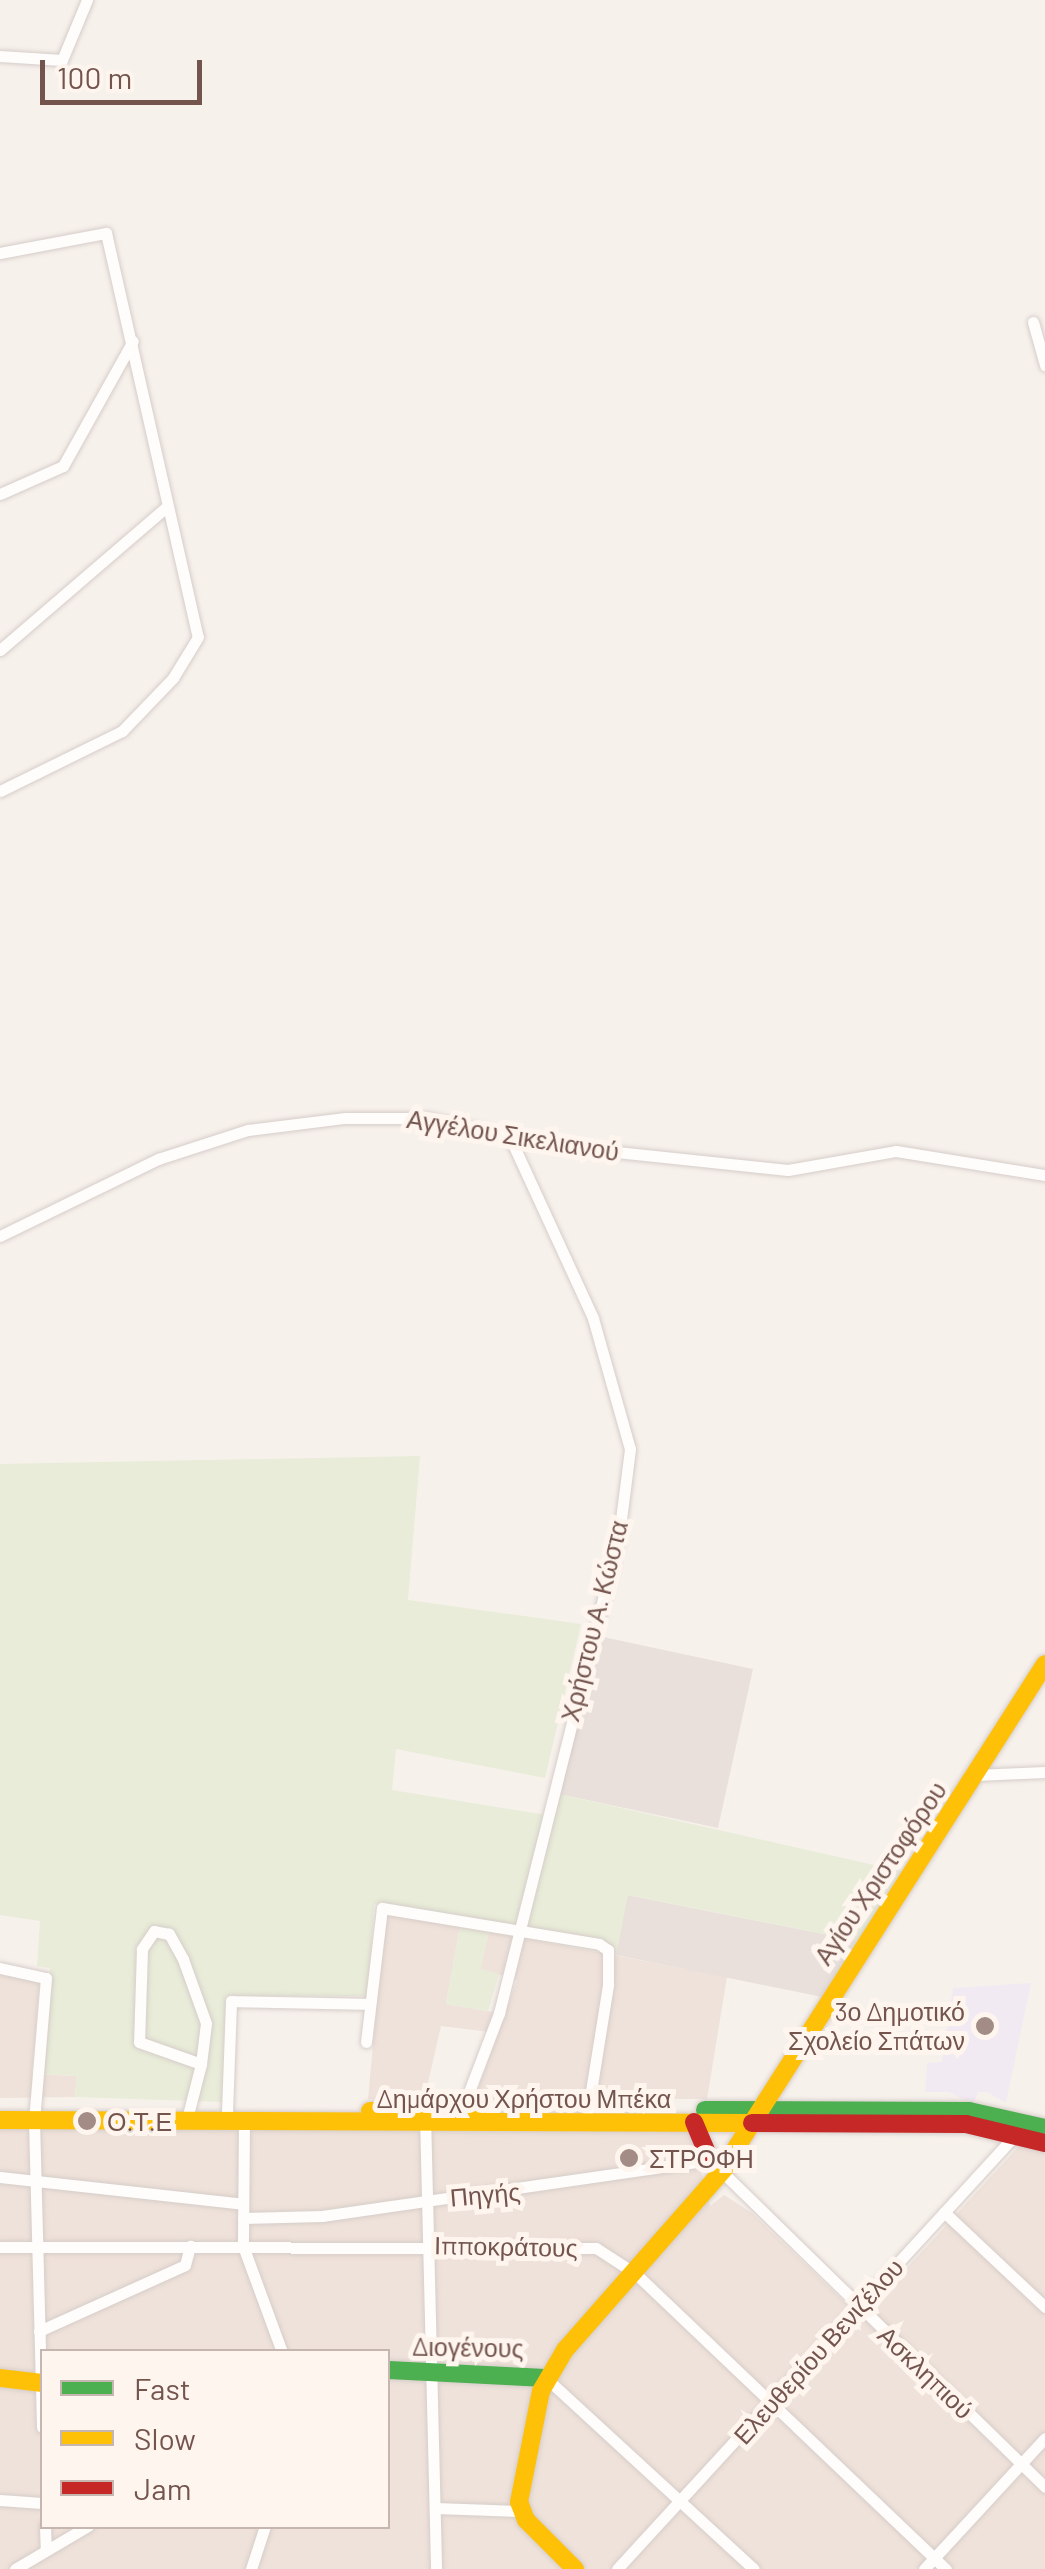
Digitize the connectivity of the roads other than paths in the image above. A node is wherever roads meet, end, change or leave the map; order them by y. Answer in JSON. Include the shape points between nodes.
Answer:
{"nodes":[{"id":1,"x":88,"y":0,"type":"edge"},
{"id":2,"x":0,"y":56,"type":"edge"},
{"id":3,"x":0,"y":253,"type":"edge"},
{"id":4,"x":1039,"y":323,"type":"edge"},
{"id":5,"x":133,"y":341,"type":"junction"},
{"id":6,"x":1045,"y":365,"type":"edge"},
{"id":7,"x":0,"y":494,"type":"edge"},
{"id":8,"x":165,"y":508,"type":"junction"},
{"id":9,"x":0,"y":650,"type":"edge"},
{"id":10,"x":0,"y":791,"type":"edge"},
{"id":11,"x":511,"y":1140,"type":"junction"},
{"id":12,"x":1045,"y":1175,"type":"edge"},
{"id":13,"x":0,"y":1236,"type":"edge"},
{"id":14,"x":1045,"y":1664,"type":"edge"},
{"id":15,"x":1045,"y":1772,"type":"edge"},
{"id":16,"x":975,"y":1775,"type":"junction"},
{"id":17,"x":520,"y":1929,"type":"junction"},
{"id":18,"x":0,"y":1968,"type":"edge"},
{"id":19,"x":369,"y":2004,"type":"junction"},
{"id":20,"x":366,"y":2042,"type":"dead end"},
{"id":21,"x":201,"y":2064,"type":"junction"},
{"id":22,"x":0,"y":2109,"type":"edge"},
{"id":23,"x":462,"y":2110,"type":"junction"},
{"id":24,"x":588,"y":2110,"type":"junction"},
{"id":25,"x":190,"y":2111,"type":"junction"},
{"id":26,"x":227,"y":2112,"type":"junction"},
{"id":27,"x":34,"y":2115,"type":"junction"},
{"id":28,"x":425,"y":2117,"type":"junction"},
{"id":29,"x":754,"y":2118,"type":"junction"},
{"id":30,"x":0,"y":2120,"type":"edge"},
{"id":31,"x":694,"y":2122,"type":"junction"},
{"id":32,"x":244,"y":2123,"type":"junction"},
{"id":33,"x":1044,"y":2129,"type":"edge"},
{"id":34,"x":1018,"y":2132,"type":"junction"},
{"id":35,"x":717,"y":2168,"type":"junction"},
{"id":36,"x":0,"y":2177,"type":"edge"},
{"id":37,"x":37,"y":2186,"type":"junction"},
{"id":38,"x":427,"y":2200,"type":"junction"},
{"id":39,"x":243,"y":2204,"type":"junction"},
{"id":40,"x":944,"y":2212,"type":"junction"},
{"id":41,"x":243,"y":2218,"type":"junction"},
{"id":42,"x":428,"y":2245,"type":"junction"},
{"id":43,"x":38,"y":2246,"type":"junction"},
{"id":44,"x":190,"y":2246,"type":"junction"},
{"id":45,"x":243,"y":2246,"type":"junction"},
{"id":46,"x":0,"y":2247,"type":"edge"},
{"id":47,"x":636,"y":2274,"type":"junction"},
{"id":48,"x":858,"y":2307,"type":"junction"},
{"id":49,"x":1045,"y":2308,"type":"edge"},
{"id":50,"x":39,"y":2331,"type":"junction"},
{"id":51,"x":40,"y":2349,"type":"edge"},
{"id":52,"x":281,"y":2349,"type":"edge"},
{"id":53,"x":390,"y":2370,"type":"edge"},
{"id":54,"x":430,"y":2371,"type":"junction"},
{"id":55,"x":0,"y":2378,"type":"edge"},
{"id":56,"x":546,"y":2378,"type":"junction"},
{"id":57,"x":40,"y":2383,"type":"edge"},
{"id":58,"x":770,"y":2403,"type":"junction"},
{"id":59,"x":1045,"y":2438,"type":"edge"},
{"id":60,"x":1020,"y":2464,"type":"junction"},
{"id":61,"x":1045,"y":2487,"type":"edge"},
{"id":62,"x":0,"y":2500,"type":"edge"},
{"id":63,"x":680,"y":2500,"type":"junction"},
{"id":64,"x":40,"y":2503,"type":"edge"},
{"id":65,"x":435,"y":2508,"type":"junction"},
{"id":66,"x":520,"y":2510,"type":"junction"},
{"id":67,"x":45,"y":2529,"type":"edge"},
{"id":68,"x":83,"y":2529,"type":"edge"},
{"id":69,"x":264,"y":2529,"type":"edge"},
{"id":70,"x":46,"y":2550,"type":"junction"},
{"id":71,"x":934,"y":2558,"type":"junction"},
{"id":72,"x":23,"y":2567,"type":"edge"},
{"id":73,"x":251,"y":2569,"type":"edge"},
{"id":74,"x":436,"y":2569,"type":"edge"},
{"id":75,"x":575,"y":2569,"type":"edge"},
{"id":76,"x":616,"y":2569,"type":"edge"},
{"id":77,"x":754,"y":2569,"type":"edge"},
{"id":78,"x":924,"y":2569,"type":"edge"},
{"id":79,"x":946,"y":2569,"type":"edge"}],
"edges":[{"from":1,"to":2,"type":"street","via":[[62,60]]},
{"from":3,"to":5,"type":"street","via":[[106,233]]},
{"from":4,"to":6,"type":"street"},
{"from":5,"to":7,"type":"street","via":[[63,466]]},
{"from":5,"to":8,"type":"street"},
{"from":8,"to":9,"type":"street"},
{"from":8,"to":10,"type":"street","via":[[196,646],[122,731]]},
{"from":11,"to":12,"type":"street","name":"Αγγέλου Σικελιανού","via":[[788,1170],[926,1152]]},
{"from":11,"to":13,"type":"street","name":"Αγγέλου Σικελιανού","via":[[402,1118],[248,1130],[136,1168]]},
{"from":11,"to":17,"type":"street","name":"Χρήστου Α. Κώστα","via":[[592,1318],[630,1449],[619,1535]]},
{"from":14,"to":16,"type":"main road","name":"Αγίου Χριστοφόρου"},
{"from":15,"to":16,"type":"street"},
{"from":16,"to":29,"type":"main road","name":"Αγίου Χριστοφόρου"},
{"from":17,"to":19,"type":"street","via":[[382,1908]]},
{"from":17,"to":23,"type":"street","name":"Χρήστου Α. Κώστα","via":[[499,2013]]},
{"from":17,"to":24,"type":"street","via":[[605,1948],[608,1984]]},
{"from":18,"to":27,"type":"street","via":[[44,1972]]},
{"from":19,"to":20,"type":"street"},
{"from":19,"to":26,"type":"street","via":[[231,2001]]},
{"from":21,"to":21,"type":"street","via":[[206,2023],[169,1934],[154,1931],[142,1949],[139,2042]]},
{"from":21,"to":25,"type":"street"},
{"from":22,"to":27,"type":"main road","name":"Δημάρχου Χρήστου Μπέκα"},
{"from":23,"to":24,"type":"main road","name":"Δημάρχου Χρήστου Μπέκα"},
{"from":23,"to":28,"type":"main road","name":"Δημάρχου Χρήστου Μπέκα"},
{"from":24,"to":29,"type":"main road","name":"Δημάρχου Χρήστου Μπέκα"},
{"from":25,"to":26,"type":"main road","name":"Δημάρχου Χρήστου Μπέκα"},
{"from":25,"to":27,"type":"main road","name":"Δημάρχου Χρήστου Μπέκα"},
{"from":26,"to":28,"type":"main road","name":"Δημάρχου Χρήστου Μπέκα"},
{"from":27,"to":30,"type":"main road","name":"Δημάρχου Χρήστου Μπέκα"},
{"from":27,"to":32,"type":"main road","name":"Δημάρχου Χρήστου Μπέκα"},
{"from":27,"to":37,"type":"street"},
{"from":28,"to":31,"type":"main road","name":"Δημάρχου Χρήστου Μπέκα"},
{"from":28,"to":32,"type":"main road","name":"Δημάρχου Χρήστου Μπέκα"},
{"from":28,"to":38,"type":"street"},
{"from":29,"to":31,"type":"main road","name":"Δημάρχου Χρήστου Μπέκα"},
{"from":29,"to":33,"type":"main road","name":"Δημάρχου Χρήστου Μπέκα","via":[[969,2111]]},
{"from":29,"to":34,"type":"main road","name":"Δημάρχου Χρήστου Μπέκα","via":[[966,2124]]},
{"from":29,"to":35,"type":"main road","name":"Αγίου Χριστοφόρου"},
{"from":31,"to":35,"type":"main road"},
{"from":32,"to":39,"type":"street"},
{"from":33,"to":34,"type":"main road","name":"Δημάρχου Χρήστου Μπέκα"},
{"from":34,"to":40,"type":"street","name":"Ελευθερίου Βενιζέλου"},
{"from":35,"to":38,"type":"street","name":"Πηγής"},
{"from":35,"to":47,"type":"main road","name":"Αγίου Χριστοφόρου"},
{"from":35,"to":48,"type":"street","name":"Ασκληπιού"},
{"from":36,"to":37,"type":"street"},
{"from":37,"to":39,"type":"street"},
{"from":37,"to":43,"type":"street"},
{"from":38,"to":41,"type":"street","name":"Πηγής","via":[[322,2216]]},
{"from":38,"to":42,"type":"street"},
{"from":39,"to":41,"type":"street"},
{"from":40,"to":48,"type":"street","name":"Ελευθερίου Βενιζέλου"},
{"from":40,"to":49,"type":"street"},
{"from":41,"to":45,"type":"street"},
{"from":42,"to":45,"type":"street","name":"Ιπποκράτους"},
{"from":42,"to":47,"type":"street","name":"Ιπποκράτους","via":[[576,2244]]},
{"from":42,"to":54,"type":"street"},
{"from":43,"to":44,"type":"street","name":"Ιπποκράτους"},
{"from":43,"to":46,"type":"street","name":"Ιπποκράτους"},
{"from":43,"to":50,"type":"street"},
{"from":44,"to":45,"type":"street","name":"Ιπποκράτους"},
{"from":44,"to":50,"type":"street","via":[[185,2265]]},
{"from":45,"to":52,"type":"street"},
{"from":47,"to":56,"type":"main road","name":"Αγίου Χριστοφόρου"},
{"from":47,"to":58,"type":"street","name":"Ιπποκράτους"},
{"from":48,"to":58,"type":"street","name":"Ελευθερίου Βενιζέλου"},
{"from":48,"to":60,"type":"street","name":"Ασκληπιού"},
{"from":50,"to":51,"type":"street"},
{"from":53,"to":54,"type":"main road","name":"Διογένους"},
{"from":54,"to":56,"type":"main road","name":"Διογένους"},
{"from":54,"to":65,"type":"street"},
{"from":55,"to":57,"type":"main road"},
{"from":56,"to":63,"type":"street"},
{"from":56,"to":66,"type":"main road"},
{"from":58,"to":63,"type":"street","name":"Ελευθερίου Βενιζέλου"},
{"from":58,"to":71,"type":"street","name":"Ιπποκράτους"},
{"from":59,"to":60,"type":"street"},
{"from":60,"to":61,"type":"street","name":"Ασκληπιού"},
{"from":60,"to":71,"type":"street"},
{"from":62,"to":64,"type":"street"},
{"from":63,"to":76,"type":"street","name":"Ελευθερίου Βενιζέλου"},
{"from":63,"to":77,"type":"street"},
{"from":65,"to":66,"type":"street"},
{"from":65,"to":74,"type":"street"},
{"from":66,"to":75,"type":"main road"},
{"from":67,"to":70,"type":"street"},
{"from":68,"to":70,"type":"street"},
{"from":69,"to":73,"type":"street"},
{"from":70,"to":72,"type":"street"},
{"from":71,"to":78,"type":"street"},
{"from":71,"to":79,"type":"street","name":"Ιπποκράτους"}]}
